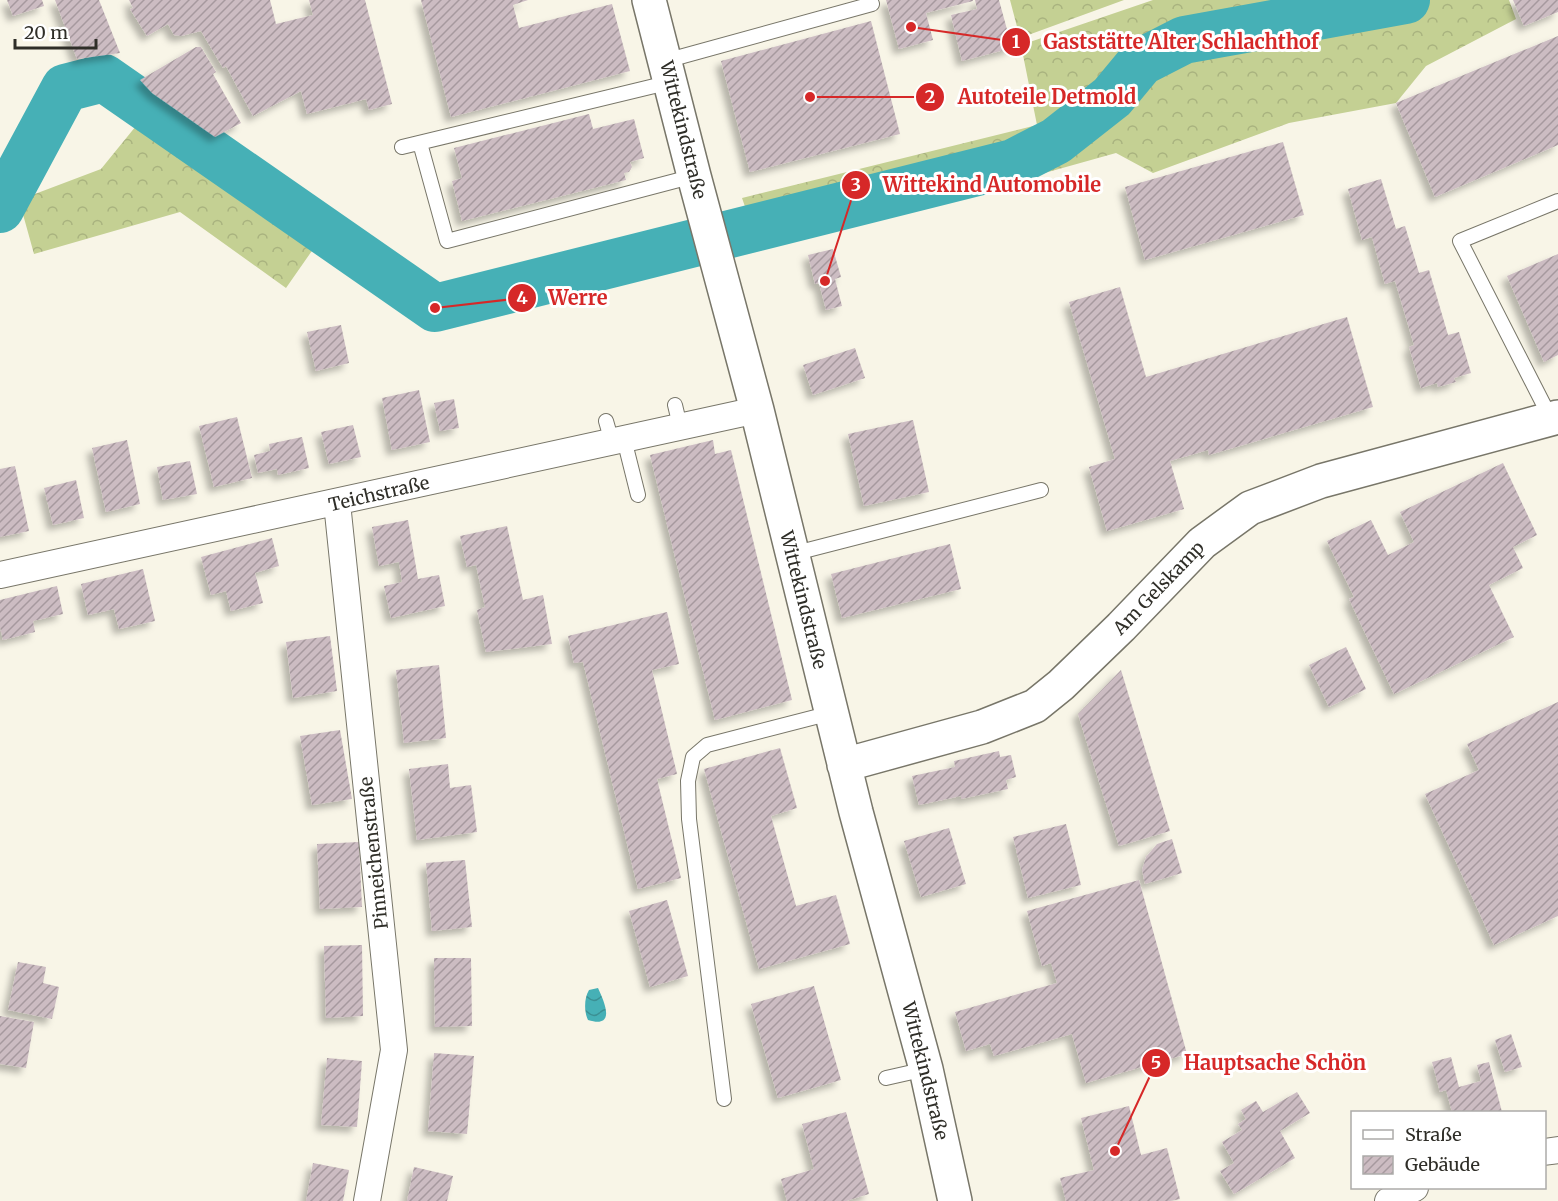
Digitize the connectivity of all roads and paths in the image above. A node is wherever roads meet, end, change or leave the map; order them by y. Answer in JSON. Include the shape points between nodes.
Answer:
{"nodes":[{"id":1,"x":650,"y":0,"type":"edge"},
{"id":2,"x":870,"y":0,"type":"edge"},
{"id":3,"x":668,"y":71,"type":"junction"},
{"id":4,"x":420,"y":143,"type":"junction"},
{"id":5,"x":402,"y":147,"type":"dead end"},
{"id":6,"x":694,"y":176,"type":"junction"},
{"id":7,"x":1558,"y":201,"type":"edge"},
{"id":8,"x":757,"y":410,"type":"junction"},
{"id":9,"x":1555,"y":418,"type":"edge"},
{"id":10,"x":614,"y":434,"type":"junction"},
{"id":11,"x":1041,"y":490,"type":"dead end"},
{"id":12,"x":638,"y":495,"type":"dead end"},
{"id":13,"x":337,"y":503,"type":"junction"},
{"id":14,"x":792,"y":554,"type":"junction"},
{"id":15,"x":0,"y":576,"type":"edge"},
{"id":16,"x":831,"y":713,"type":"junction"},
{"id":17,"x":844,"y":765,"type":"junction"},
{"id":18,"x":926,"y":1069,"type":"junction"},
{"id":19,"x":886,"y":1078,"type":"dead end"},
{"id":20,"x":724,"y":1100,"type":"dead end"},
{"id":21,"x":1413,"y":1189,"type":"edge"},
{"id":22,"x":367,"y":1201,"type":"edge"},
{"id":23,"x":955,"y":1201,"type":"edge"},
{"id":24,"x":1388,"y":1201,"type":"edge"}],
"edges":[{"from":1,"to":3,"type":"street","name":"Wittekindstraße"},
{"from":2,"to":3,"type":"lane","via":[[872,4]]},
{"from":3,"to":4,"type":"lane"},
{"from":3,"to":6,"type":"street","name":"Wittekindstraße"},
{"from":4,"to":5,"type":"lane"},
{"from":4,"to":6,"type":"lane","via":[[447,242]]},
{"from":6,"to":8,"type":"street","name":"Wittekindstraße"},
{"from":7,"to":9,"type":"lane","via":[[1460,241]]},
{"from":8,"to":10,"type":"street","name":"Teichstraße","via":[[677,415]]},
{"from":8,"to":14,"type":"street","name":"Wittekindstraße"},
{"from":9,"to":17,"type":"street","name":"Am Gelskamp","via":[[1321,481],[1250,508],[1202,543],[1121,627],[1035,705],[982,728]]},
{"from":10,"to":12,"type":"lane"},
{"from":10,"to":13,"type":"street","name":"Teichstraße"},
{"from":11,"to":14,"type":"lane"},
{"from":13,"to":15,"type":"street","name":"Teichstraße"},
{"from":13,"to":22,"type":"street","name":"Pinneichenstraße","via":[[394,1050]]},
{"from":14,"to":16,"type":"street","name":"Wittekindstraße"},
{"from":16,"to":17,"type":"street","name":"Wittekindstraße"},
{"from":16,"to":20,"type":"lane","via":[[707,745],[693,757],[688,781],[689,819]]},
{"from":17,"to":18,"type":"street","name":"Wittekindstraße"},
{"from":18,"to":19,"type":"lane"},
{"from":18,"to":23,"type":"street","name":"Wittekindstraße"},
{"from":21,"to":24,"type":"street"}]}
